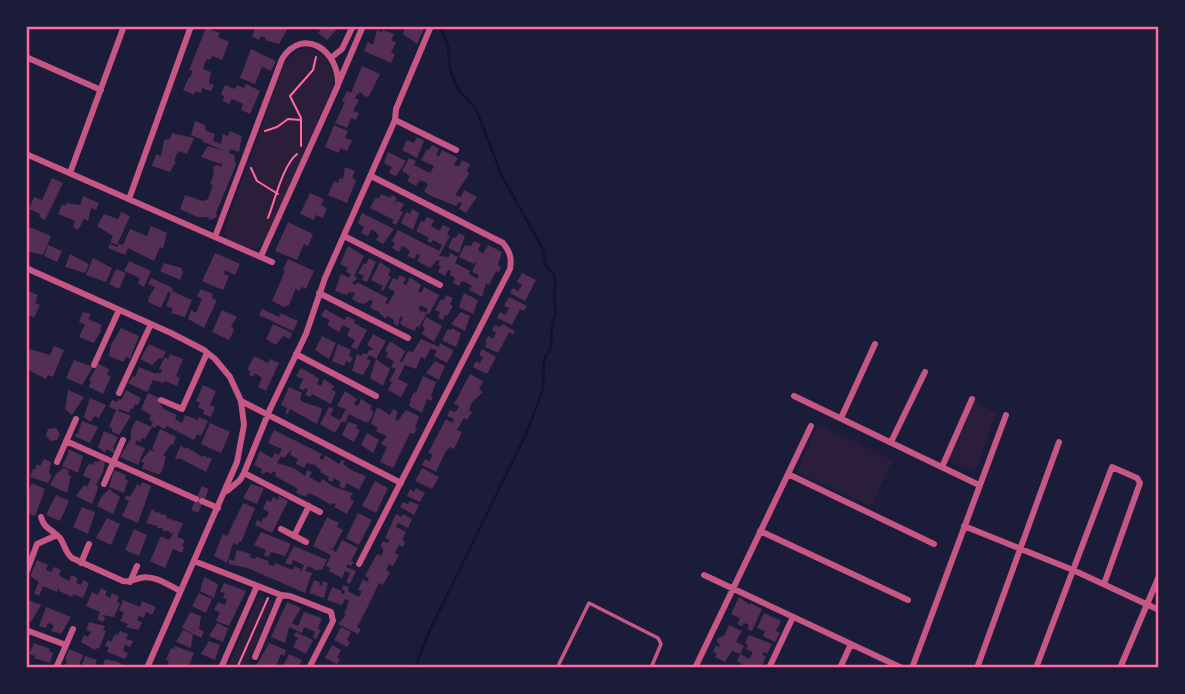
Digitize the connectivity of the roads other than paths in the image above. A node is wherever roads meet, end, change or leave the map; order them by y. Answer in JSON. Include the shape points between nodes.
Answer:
{"nodes":[{"id":1,"x":124,"y":26,"type":"edge"},
{"id":2,"x":191,"y":26,"type":"edge"},
{"id":3,"x":352,"y":26,"type":"edge"},
{"id":4,"x":363,"y":26,"type":"edge"},
{"id":5,"x":431,"y":26,"type":"edge"},
{"id":6,"x":345,"y":43,"type":"junction"},
{"id":7,"x":351,"y":55,"type":"junction"},
{"id":8,"x":26,"y":57,"type":"edge"},
{"id":9,"x":332,"y":57,"type":"junction"},
{"id":10,"x":338,"y":85,"type":"junction"},
{"id":11,"x":101,"y":90,"type":"junction"},
{"id":12,"x":395,"y":120,"type":"junction"},
{"id":13,"x":456,"y":150,"type":"dead end"},
{"id":14,"x":26,"y":154,"type":"edge"},
{"id":15,"x":70,"y":173,"type":"junction"},
{"id":16,"x":371,"y":176,"type":"junction"},
{"id":17,"x":129,"y":199,"type":"junction"},
{"id":18,"x":344,"y":236,"type":"junction"},
{"id":19,"x":215,"y":237,"type":"junction"},
{"id":20,"x":261,"y":256,"type":"junction"},
{"id":21,"x":272,"y":262,"type":"dead end"},
{"id":22,"x":26,"y":268,"type":"edge"},
{"id":23,"x":440,"y":285,"type":"dead end"},
{"id":24,"x":319,"y":293,"type":"junction"},
{"id":25,"x":119,"y":310,"type":"junction"},
{"id":26,"x":150,"y":324,"type":"junction"},
{"id":27,"x":408,"y":338,"type":"dead end"},
{"id":28,"x":875,"y":344,"type":"dead end"},
{"id":29,"x":207,"y":353,"type":"junction"},
{"id":30,"x":296,"y":354,"type":"junction"},
{"id":31,"x":94,"y":365,"type":"dead end"},
{"id":32,"x":925,"y":372,"type":"dead end"},
{"id":33,"x":119,"y":393,"type":"dead end"},
{"id":34,"x":376,"y":396,"type":"dead end"},
{"id":35,"x":794,"y":396,"type":"dead end"},
{"id":36,"x":972,"y":398,"type":"dead end"},
{"id":37,"x":161,"y":400,"type":"dead end"},
{"id":38,"x":241,"y":401,"type":"junction"},
{"id":39,"x":268,"y":415,"type":"junction"},
{"id":40,"x":1006,"y":415,"type":"dead end"},
{"id":41,"x":841,"y":418,"type":"junction"},
{"id":42,"x":76,"y":419,"type":"dead end"},
{"id":43,"x":811,"y":426,"type":"dead end"},
{"id":44,"x":123,"y":440,"type":"dead end"},
{"id":45,"x":66,"y":441,"type":"junction"},
{"id":46,"x":891,"y":442,"type":"junction"},
{"id":47,"x":1059,"y":442,"type":"dead end"},
{"id":48,"x":57,"y":462,"type":"dead end"},
{"id":49,"x":114,"y":462,"type":"junction"},
{"id":50,"x":942,"y":467,"type":"junction"},
{"id":51,"x":244,"y":473,"type":"junction"},
{"id":52,"x":788,"y":474,"type":"junction"},
{"id":53,"x":401,"y":483,"type":"junction"},
{"id":54,"x":104,"y":484,"type":"dead end"},
{"id":55,"x":979,"y":485,"type":"junction"},
{"id":56,"x":225,"y":492,"type":"junction"},
{"id":57,"x":309,"y":506,"type":"junction"},
{"id":58,"x":218,"y":508,"type":"junction"},
{"id":59,"x":320,"y":512,"type":"dead end"},
{"id":60,"x":41,"y":517,"type":"dead end"},
{"id":61,"x":964,"y":526,"type":"junction"},
{"id":62,"x":282,"y":529,"type":"dead end"},
{"id":63,"x":760,"y":531,"type":"junction"},
{"id":64,"x":57,"y":536,"type":"junction"},
{"id":65,"x":294,"y":536,"type":"junction"},
{"id":66,"x":306,"y":542,"type":"dead end"},
{"id":67,"x":89,"y":544,"type":"dead end"},
{"id":68,"x":934,"y":544,"type":"dead end"},
{"id":69,"x":1021,"y":549,"type":"junction"},
{"id":70,"x":194,"y":561,"type":"junction"},
{"id":71,"x":81,"y":563,"type":"junction"},
{"id":72,"x":359,"y":564,"type":"dead end"},
{"id":73,"x":137,"y":565,"type":"dead end"},
{"id":74,"x":1073,"y":570,"type":"junction"},
{"id":75,"x":27,"y":571,"type":"edge"},
{"id":76,"x":704,"y":575,"type":"dead end"},
{"id":77,"x":1159,"y":576,"type":"edge"},
{"id":78,"x":130,"y":582,"type":"junction"},
{"id":79,"x":1104,"y":584,"type":"junction"},
{"id":80,"x":257,"y":586,"type":"junction"},
{"id":81,"x":733,"y":588,"type":"junction"},
{"id":82,"x":180,"y":591,"type":"junction"},
{"id":83,"x":281,"y":596,"type":"junction"},
{"id":84,"x":908,"y":600,"type":"dead end"},
{"id":85,"x":1146,"y":604,"type":"junction"},
{"id":86,"x":1159,"y":610,"type":"edge"},
{"id":87,"x":793,"y":617,"type":"junction"},
{"id":88,"x":73,"y":629,"type":"dead end"},
{"id":89,"x":26,"y":630,"type":"edge"},
{"id":90,"x":66,"y":645,"type":"junction"},
{"id":91,"x":851,"y":645,"type":"junction"},
{"id":92,"x":255,"y":657,"type":"dead end"},
{"id":93,"x":56,"y":668,"type":"edge"},
{"id":94,"x":147,"y":668,"type":"edge"},
{"id":95,"x":221,"y":668,"type":"edge"},
{"id":96,"x":309,"y":668,"type":"edge"},
{"id":97,"x":557,"y":668,"type":"edge"},
{"id":98,"x":651,"y":668,"type":"edge"},
{"id":99,"x":695,"y":668,"type":"edge"},
{"id":100,"x":768,"y":668,"type":"edge"},
{"id":101,"x":840,"y":668,"type":"edge"},
{"id":102,"x":902,"y":668,"type":"edge"},
{"id":103,"x":912,"y":668,"type":"edge"},
{"id":104,"x":977,"y":668,"type":"edge"},
{"id":105,"x":1037,"y":668,"type":"edge"},
{"id":106,"x":1120,"y":668,"type":"edge"}],
"edges":[{"from":1,"to":11,"type":"street"},
{"from":2,"to":17,"type":"street"},
{"from":3,"to":6,"type":"street"},
{"from":4,"to":7,"type":"street"},
{"from":5,"to":12,"type":"street"},
{"from":6,"to":7,"type":"street"},
{"from":6,"to":9,"type":"street"},
{"from":7,"to":10,"type":"street"},
{"from":8,"to":11,"type":"street"},
{"from":9,"to":10,"type":"street"},
{"from":9,"to":19,"type":"street","via":[[310,44],[285,54]]},
{"from":10,"to":20,"type":"street"},
{"from":11,"to":15,"type":"street"},
{"from":12,"to":13,"type":"street"},
{"from":12,"to":16,"type":"street"},
{"from":14,"to":15,"type":"street"},
{"from":15,"to":17,"type":"street"},
{"from":16,"to":18,"type":"street"},
{"from":16,"to":53,"type":"street","via":[[503,243],[511,260]]},
{"from":17,"to":19,"type":"street"},
{"from":18,"to":23,"type":"street"},
{"from":18,"to":24,"type":"street"},
{"from":19,"to":20,"type":"street"},
{"from":20,"to":21,"type":"street"},
{"from":22,"to":25,"type":"street"},
{"from":24,"to":27,"type":"street"},
{"from":24,"to":30,"type":"street"},
{"from":25,"to":26,"type":"street"},
{"from":25,"to":31,"type":"street"},
{"from":26,"to":29,"type":"street"},
{"from":26,"to":33,"type":"street"},
{"from":28,"to":41,"type":"street"},
{"from":29,"to":37,"type":"street","via":[[182,409]]},
{"from":29,"to":38,"type":"street","via":[[230,377]]},
{"from":30,"to":34,"type":"street"},
{"from":30,"to":39,"type":"street"},
{"from":32,"to":46,"type":"street"},
{"from":35,"to":41,"type":"street"},
{"from":36,"to":50,"type":"street"},
{"from":38,"to":39,"type":"street"},
{"from":38,"to":56,"type":"street","via":[[242,442]]},
{"from":39,"to":51,"type":"street"},
{"from":39,"to":53,"type":"street"},
{"from":40,"to":55,"type":"street"},
{"from":41,"to":46,"type":"street"},
{"from":42,"to":45,"type":"street"},
{"from":43,"to":52,"type":"street"},
{"from":44,"to":49,"type":"street"},
{"from":45,"to":48,"type":"street"},
{"from":45,"to":49,"type":"street"},
{"from":46,"to":50,"type":"street"},
{"from":47,"to":69,"type":"street"},
{"from":49,"to":54,"type":"street"},
{"from":49,"to":58,"type":"street"},
{"from":50,"to":55,"type":"street"},
{"from":51,"to":56,"type":"street"},
{"from":51,"to":57,"type":"street"},
{"from":52,"to":63,"type":"street"},
{"from":52,"to":68,"type":"street"},
{"from":53,"to":72,"type":"street"},
{"from":55,"to":61,"type":"street"},
{"from":56,"to":58,"type":"street"},
{"from":57,"to":59,"type":"street"},
{"from":57,"to":65,"type":"street"},
{"from":58,"to":70,"type":"street"},
{"from":60,"to":64,"type":"street","via":[[44,526]]},
{"from":61,"to":69,"type":"street"},
{"from":61,"to":103,"type":"street"},
{"from":62,"to":65,"type":"street"},
{"from":63,"to":81,"type":"street"},
{"from":63,"to":84,"type":"street"},
{"from":64,"to":71,"type":"street","via":[[67,554]]},
{"from":64,"to":75,"type":"street","via":[[37,544]]},
{"from":65,"to":66,"type":"street"},
{"from":67,"to":71,"type":"street"},
{"from":69,"to":74,"type":"street"},
{"from":69,"to":104,"type":"street"},
{"from":70,"to":80,"type":"street"},
{"from":70,"to":82,"type":"street"},
{"from":71,"to":78,"type":"street"},
{"from":73,"to":78,"type":"street"},
{"from":74,"to":79,"type":"street"},
{"from":74,"to":79,"type":"street","via":[[1112,467],[1137,478],[1140,483]]},
{"from":74,"to":105,"type":"street"},
{"from":76,"to":81,"type":"street"},
{"from":77,"to":85,"type":"street"},
{"from":78,"to":82,"type":"street","via":[[148,577]]},
{"from":79,"to":85,"type":"street"},
{"from":80,"to":83,"type":"street"},
{"from":80,"to":95,"type":"street"},
{"from":81,"to":87,"type":"street"},
{"from":81,"to":99,"type":"street"},
{"from":82,"to":94,"type":"street"},
{"from":83,"to":92,"type":"street"},
{"from":83,"to":96,"type":"street","via":[[333,614]]},
{"from":85,"to":86,"type":"street"},
{"from":85,"to":106,"type":"street"},
{"from":87,"to":91,"type":"street"},
{"from":87,"to":100,"type":"street"},
{"from":88,"to":90,"type":"street"},
{"from":89,"to":90,"type":"street"},
{"from":90,"to":93,"type":"street"},
{"from":91,"to":101,"type":"street"},
{"from":91,"to":102,"type":"street"},
{"from":97,"to":98,"type":"lane","via":[[589,603],[658,638],[661,644]]}]}
